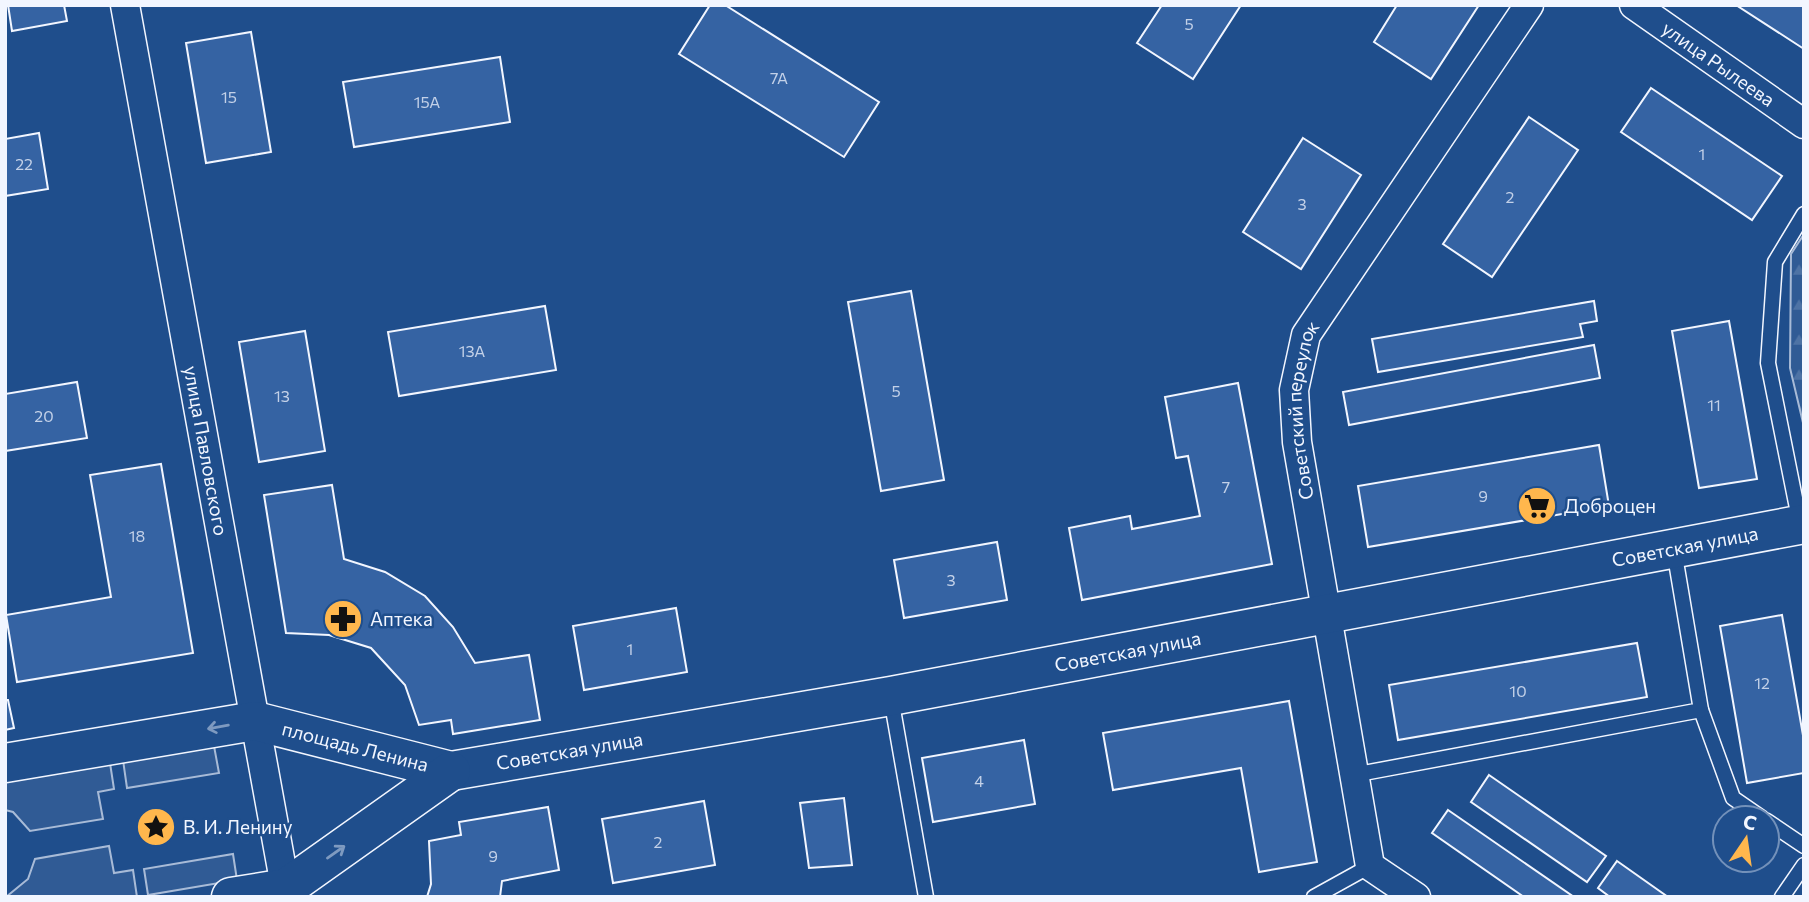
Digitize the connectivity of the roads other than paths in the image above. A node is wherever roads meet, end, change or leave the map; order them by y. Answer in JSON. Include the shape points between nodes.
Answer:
{"nodes":[{"id":1,"x":125,"y":5,"type":"edge"},
{"id":2,"x":1529,"y":5,"type":"edge"},
{"id":3,"x":1634,"y":5,"type":"edge"},
{"id":4,"x":1804,"y":124,"type":"edge"},
{"id":5,"x":1804,"y":214,"type":"edge"},
{"id":6,"x":1802,"y":524,"type":"edge"},
{"id":7,"x":1673,"y":548,"type":"junction"},
{"id":8,"x":1324,"y":613,"type":"junction"},
{"id":9,"x":891,"y":696,"type":"junction"},
{"id":10,"x":1701,"y":710,"type":"junction"},
{"id":11,"x":256,"y":721,"type":"junction"},
{"id":12,"x":5,"y":763,"type":"edge"},
{"id":13,"x":451,"y":771,"type":"junction"},
{"id":14,"x":1353,"y":775,"type":"junction"},
{"id":15,"x":1742,"y":804,"type":"edge"},
{"id":16,"x":1781,"y":830,"type":"edge"},
{"id":17,"x":1804,"y":846,"type":"edge"},
{"id":18,"x":1804,"y":864,"type":"edge"},
{"id":19,"x":1370,"y":866,"type":"junction"},
{"id":20,"x":286,"y":892,"type":"edge"},
{"id":21,"x":231,"y":897,"type":"edge"},
{"id":22,"x":926,"y":897,"type":"edge"},
{"id":23,"x":1314,"y":897,"type":"edge"},
{"id":24,"x":1416,"y":897,"type":"edge"},
{"id":25,"x":1782,"y":897,"type":"edge"}],
"edges":[{"from":1,"to":11,"type":"street","name":"улица Павловского"},
{"from":2,"to":8,"type":"street","name":"Советский переулок","via":[[1306,335],[1294,390],[1297,442]]},
{"from":3,"to":4,"type":"street","name":"улица Рылеева"},
{"from":5,"to":6,"type":"lane","via":[[1775,262],[1769,363]]},
{"from":6,"to":7,"type":"street","name":"Советская улица"},
{"from":7,"to":8,"type":"street","name":"Советская улица"},
{"from":7,"to":10,"type":"lane"},
{"from":8,"to":9,"type":"street","name":"Советская улица"},
{"from":8,"to":14,"type":"street","name":"Советский переулок"},
{"from":9,"to":13,"type":"street","name":"Советская улица"},
{"from":9,"to":22,"type":"lane"},
{"from":10,"to":14,"type":"lane"},
{"from":10,"to":15,"type":"lane","via":[[1733,798]]},
{"from":11,"to":12,"type":"street","name":"площадь Ленина","one_way":true},
{"from":11,"to":13,"type":"street","name":"площадь Ленина"},
{"from":11,"to":20,"type":"street","name":"улица Павловского"},
{"from":20,"to":13,"type":"street","name":"площадь Ленина","one_way":true},
{"from":14,"to":19,"type":"street","name":"Советский переулок"},
{"from":16,"to":17,"type":"lane"},
{"from":18,"to":25,"type":"lane"},
{"from":19,"to":23,"type":"lane"},
{"from":19,"to":24,"type":"street"},
{"from":20,"to":21,"type":"street","name":"площадь Ленина"}]}
